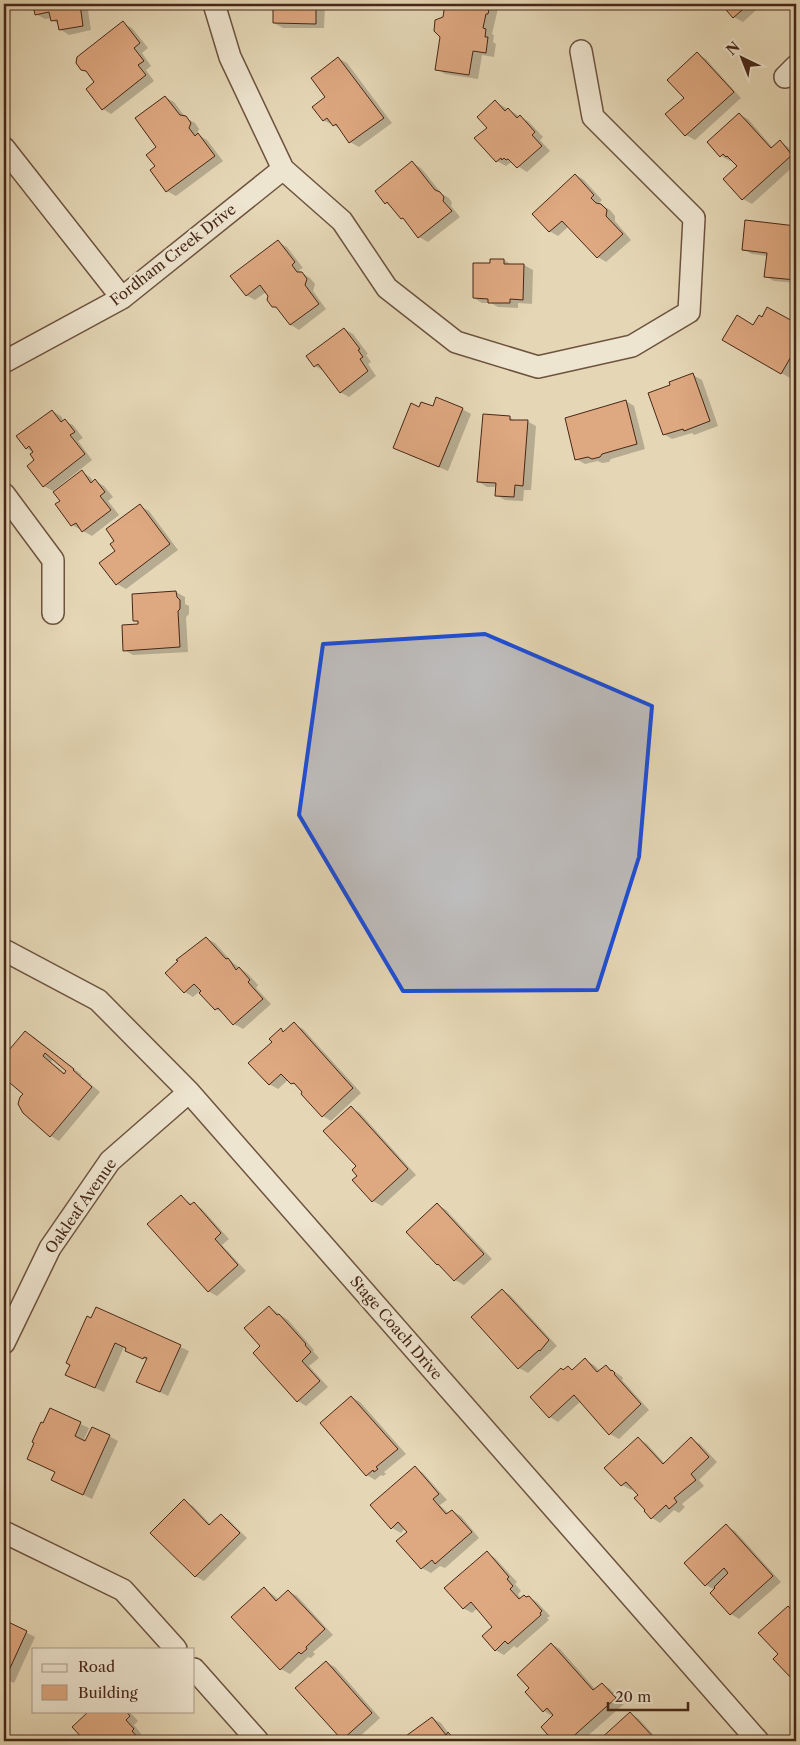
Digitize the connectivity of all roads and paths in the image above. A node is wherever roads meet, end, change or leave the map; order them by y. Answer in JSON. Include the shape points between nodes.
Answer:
{"nodes":[{"id":1,"x":214,"y":4,"type":"edge"},
{"id":2,"x":581,"y":51,"type":"dead end"},
{"id":3,"x":4,"y":148,"type":"edge"},
{"id":4,"x":283,"y":169,"type":"junction"},
{"id":5,"x":122,"y":298,"type":"junction"},
{"id":6,"x":4,"y":362,"type":"edge"},
{"id":7,"x":4,"y":494,"type":"edge"},
{"id":8,"x":52,"y":613,"type":"dead end"},
{"id":9,"x":4,"y":950,"type":"edge"},
{"id":10,"x":189,"y":1092,"type":"junction"},
{"id":11,"x":4,"y":1343,"type":"edge"},
{"id":12,"x":4,"y":1532,"type":"edge"},
{"id":13,"x":175,"y":1648,"type":"edge"},
{"id":14,"x":195,"y":1670,"type":"edge"},
{"id":15,"x":258,"y":1741,"type":"edge"},
{"id":16,"x":758,"y":1741,"type":"edge"}],
"edges":[{"from":1,"to":4,"type":"street","via":[[230,57]]},
{"from":2,"to":4,"type":"street","via":[[593,117],[694,218],[689,312],[632,346],[538,368],[456,342],[387,288],[342,221]]},
{"from":3,"to":5,"type":"street"},
{"from":4,"to":5,"type":"street","name":"Fordham Creek Drive"},
{"from":5,"to":6,"type":"street","name":"Fordham Creek Drive"},
{"from":7,"to":8,"type":"street","via":[[53,560]]},
{"from":9,"to":10,"type":"street","name":"Stage Coach Drive","via":[[98,1000]]},
{"from":10,"to":11,"type":"street","name":"Oakleaf Avenue","via":[[110,1161],[50,1248]]},
{"from":10,"to":16,"type":"street","name":"Stage Coach Drive"},
{"from":12,"to":13,"type":"street","via":[[123,1590]]},
{"from":14,"to":15,"type":"street"}]}
